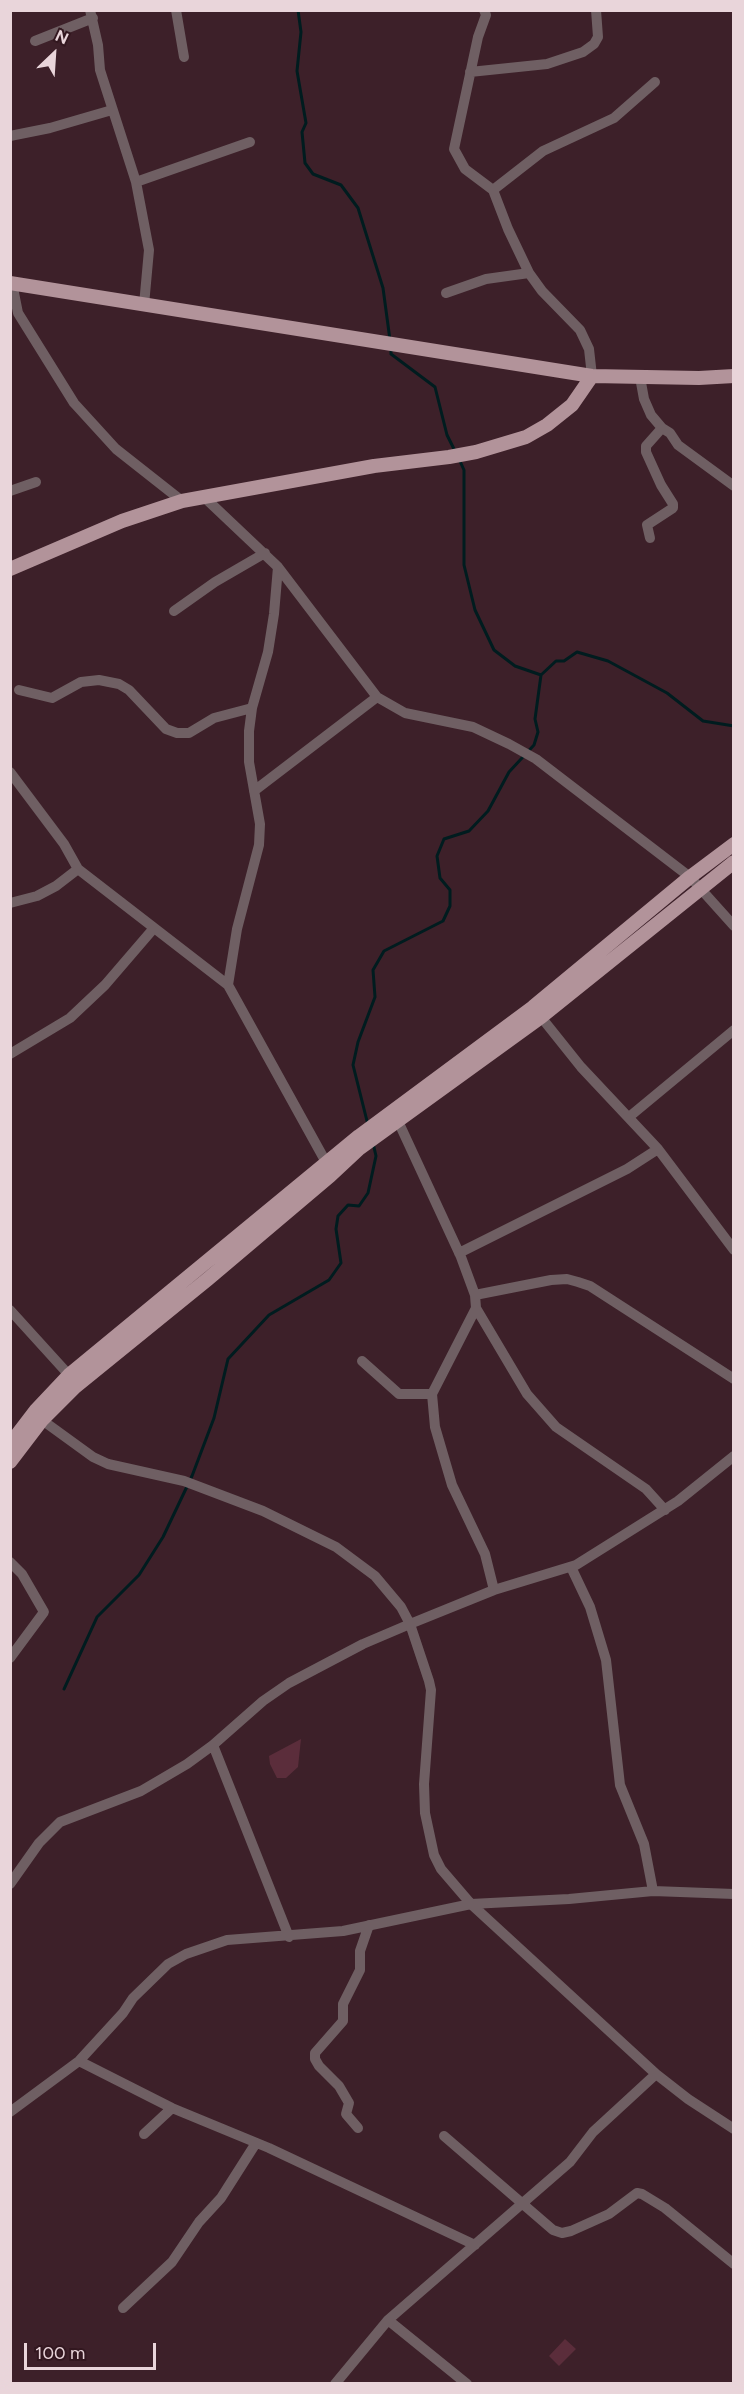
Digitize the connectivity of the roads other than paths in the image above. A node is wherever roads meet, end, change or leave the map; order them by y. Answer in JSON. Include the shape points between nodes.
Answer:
{"nodes":[{"id":1,"x":176,"y":10,"type":"edge"},
{"id":2,"x":484,"y":10,"type":"edge"},
{"id":3,"x":596,"y":10,"type":"edge"},
{"id":4,"x":91,"y":14,"type":"edge"},
{"id":5,"x":35,"y":41,"type":"dead end"},
{"id":6,"x":184,"y":57,"type":"dead end"},
{"id":7,"x":470,"y":72,"type":"junction"},
{"id":8,"x":655,"y":82,"type":"dead end"},
{"id":9,"x":112,"y":110,"type":"junction"},
{"id":10,"x":10,"y":136,"type":"edge"},
{"id":11,"x":250,"y":142,"type":"dead end"},
{"id":12,"x":136,"y":182,"type":"junction"},
{"id":13,"x":493,"y":190,"type":"junction"},
{"id":14,"x":529,"y":273,"type":"junction"},
{"id":15,"x":11,"y":283,"type":"edge"},
{"id":16,"x":446,"y":293,"type":"dead end"},
{"id":17,"x":144,"y":305,"type":"junction"},
{"id":18,"x":592,"y":376,"type":"junction"},
{"id":19,"x":734,"y":376,"type":"edge"},
{"id":20,"x":640,"y":377,"type":"junction"},
{"id":21,"x":662,"y":428,"type":"junction"},
{"id":22,"x":36,"y":482,"type":"dead end"},
{"id":23,"x":734,"y":486,"type":"edge"},
{"id":24,"x":10,"y":491,"type":"edge"},
{"id":25,"x":203,"y":496,"type":"junction"},
{"id":26,"x":182,"y":501,"type":"junction"},
{"id":27,"x":650,"y":538,"type":"dead end"},
{"id":28,"x":264,"y":553,"type":"junction"},
{"id":29,"x":278,"y":567,"type":"junction"},
{"id":30,"x":10,"y":569,"type":"edge"},
{"id":31,"x":174,"y":611,"type":"dead end"},
{"id":32,"x":19,"y":690,"type":"dead end"},
{"id":33,"x":377,"y":697,"type":"junction"},
{"id":34,"x":252,"y":708,"type":"junction"},
{"id":35,"x":10,"y":772,"type":"edge"},
{"id":36,"x":254,"y":791,"type":"junction"},
{"id":37,"x":734,"y":844,"type":"edge"},
{"id":38,"x":734,"y":862,"type":"edge"},
{"id":39,"x":78,"y":869,"type":"junction"},
{"id":40,"x":690,"y":877,"type":"junction"},
{"id":41,"x":701,"y":889,"type":"junction"},
{"id":42,"x":10,"y":903,"type":"edge"},
{"id":43,"x":734,"y":926,"type":"edge"},
{"id":44,"x":154,"y":927,"type":"junction"},
{"id":45,"x":228,"y":985,"type":"junction"},
{"id":46,"x":541,"y":1017,"type":"junction"},
{"id":47,"x":733,"y":1033,"type":"edge"},
{"id":48,"x":10,"y":1054,"type":"edge"},
{"id":49,"x":434,"y":1089,"type":"junction"},
{"id":50,"x":629,"y":1118,"type":"junction"},
{"id":51,"x":398,"y":1121,"type":"junction"},
{"id":52,"x":383,"y":1126,"type":"junction"},
{"id":53,"x":359,"y":1142,"type":"junction"},
{"id":54,"x":657,"y":1149,"type":"junction"},
{"id":55,"x":327,"y":1164,"type":"junction"},
{"id":56,"x":734,"y":1250,"type":"edge"},
{"id":57,"x":459,"y":1253,"type":"junction"},
{"id":58,"x":204,"y":1273,"type":"junction"},
{"id":59,"x":475,"y":1295,"type":"junction"},
{"id":60,"x":476,"y":1308,"type":"junction"},
{"id":61,"x":10,"y":1310,"type":"edge"},
{"id":62,"x":362,"y":1361,"type":"dead end"},
{"id":63,"x":69,"y":1375,"type":"junction"},
{"id":64,"x":734,"y":1378,"type":"edge"},
{"id":65,"x":432,"y":1394,"type":"junction"},
{"id":66,"x":42,"y":1420,"type":"junction"},
{"id":67,"x":10,"y":1444,"type":"edge"},
{"id":68,"x":734,"y":1456,"type":"edge"},
{"id":69,"x":10,"y":1462,"type":"edge"},
{"id":70,"x":665,"y":1510,"type":"junction"},
{"id":71,"x":10,"y":1562,"type":"edge"},
{"id":72,"x":570,"y":1567,"type":"junction"},
{"id":73,"x":494,"y":1590,"type":"junction"},
{"id":74,"x":410,"y":1624,"type":"junction"},
{"id":75,"x":10,"y":1658,"type":"edge"},
{"id":76,"x":213,"y":1745,"type":"junction"},
{"id":77,"x":10,"y":1884,"type":"edge"},
{"id":78,"x":653,"y":1891,"type":"junction"},
{"id":79,"x":734,"y":1894,"type":"edge"},
{"id":80,"x":471,"y":1904,"type":"junction"},
{"id":81,"x":369,"y":1925,"type":"junction"},
{"id":82,"x":289,"y":1937,"type":"junction"},
{"id":83,"x":79,"y":2061,"type":"junction"},
{"id":84,"x":656,"y":2074,"type":"junction"},
{"id":85,"x":172,"y":2108,"type":"junction"},
{"id":86,"x":10,"y":2112,"type":"edge"},
{"id":87,"x":358,"y":2128,"type":"dead end"},
{"id":88,"x":734,"y":2129,"type":"edge"},
{"id":89,"x":144,"y":2134,"type":"dead end"},
{"id":90,"x":444,"y":2136,"type":"dead end"},
{"id":91,"x":256,"y":2143,"type":"junction"},
{"id":92,"x":523,"y":2204,"type":"junction"},
{"id":93,"x":475,"y":2245,"type":"junction"},
{"id":94,"x":734,"y":2264,"type":"edge"},
{"id":95,"x":123,"y":2308,"type":"dead end"},
{"id":96,"x":388,"y":2320,"type":"junction"},
{"id":97,"x":334,"y":2384,"type":"edge"},
{"id":98,"x":467,"y":2384,"type":"edge"}],
"edges":[{"from":1,"to":6,"type":"street"},
{"from":2,"to":7,"type":"street","via":[[486,15]]},
{"from":3,"to":7,"type":"street","via":[[598,37],[583,52],[547,64]]},
{"from":4,"to":5,"type":"street"},
{"from":4,"to":9,"type":"street","via":[[100,70]]},
{"from":7,"to":13,"type":"street","via":[[454,149],[465,169]]},
{"from":8,"to":13,"type":"street","via":[[614,118],[543,151]]},
{"from":9,"to":10,"type":"street"},
{"from":9,"to":12,"type":"street"},
{"from":11,"to":12,"type":"street"},
{"from":12,"to":17,"type":"street","via":[[149,250]]},
{"from":13,"to":14,"type":"street"},
{"from":14,"to":16,"type":"street","via":[[486,279]]},
{"from":14,"to":18,"type":"street","via":[[580,330],[589,348]]},
{"from":15,"to":17,"type":"main road"},
{"from":15,"to":26,"type":"street","via":[[18,313],[74,403],[116,449]]},
{"from":17,"to":18,"type":"main road"},
{"from":18,"to":20,"type":"main road"},
{"from":18,"to":25,"type":"main road","via":[[572,405],[526,437],[476,452]]},
{"from":19,"to":20,"type":"main road"},
{"from":20,"to":21,"type":"street","via":[[644,399]]},
{"from":21,"to":23,"type":"street","via":[[678,445]]},
{"from":21,"to":27,"type":"street","via":[[646,446],[646,452],[673,508],[647,525]]},
{"from":22,"to":24,"type":"street"},
{"from":25,"to":26,"type":"main road"},
{"from":25,"to":28,"type":"street"},
{"from":26,"to":30,"type":"main road","via":[[122,521]]},
{"from":28,"to":29,"type":"street"},
{"from":28,"to":31,"type":"street"},
{"from":29,"to":33,"type":"street"},
{"from":29,"to":34,"type":"street","via":[[268,652]]},
{"from":32,"to":34,"type":"street","via":[[52,698],[81,682],[118,684],[129,690],[166,729],[177,733]]},
{"from":33,"to":36,"type":"street"},
{"from":33,"to":40,"type":"street","via":[[405,713],[473,727],[536,759]]},
{"from":34,"to":36,"type":"street","via":[[249,762]]},
{"from":35,"to":39,"type":"street"},
{"from":36,"to":45,"type":"street","via":[[259,845],[237,929]]},
{"from":37,"to":40,"type":"main road"},
{"from":38,"to":41,"type":"main road"},
{"from":39,"to":42,"type":"street","via":[[37,896]]},
{"from":39,"to":44,"type":"street"},
{"from":40,"to":41,"type":"street"},
{"from":40,"to":49,"type":"main road"},
{"from":41,"to":43,"type":"street"},
{"from":41,"to":46,"type":"main road"},
{"from":44,"to":45,"type":"street"},
{"from":44,"to":48,"type":"street","via":[[105,985],[70,1018]]},
{"from":45,"to":55,"type":"street"},
{"from":46,"to":49,"type":"main road"},
{"from":46,"to":50,"type":"street","via":[[580,1067]]},
{"from":47,"to":50,"type":"street"},
{"from":49,"to":51,"type":"main road"},
{"from":49,"to":52,"type":"main road"},
{"from":50,"to":54,"type":"street"},
{"from":51,"to":52,"type":"main road"},
{"from":51,"to":57,"type":"street"},
{"from":52,"to":53,"type":"main road"},
{"from":53,"to":55,"type":"main road"},
{"from":53,"to":58,"type":"main road","via":[[330,1176]]},
{"from":54,"to":56,"type":"street"},
{"from":54,"to":57,"type":"street","via":[[627,1169]]},
{"from":55,"to":58,"type":"main road"},
{"from":57,"to":59,"type":"street"},
{"from":58,"to":63,"type":"main road"},
{"from":58,"to":66,"type":"main road"},
{"from":59,"to":60,"type":"street"},
{"from":59,"to":64,"type":"street","via":[[551,1280],[578,1282]]},
{"from":60,"to":65,"type":"street"},
{"from":60,"to":70,"type":"street","via":[[526,1394],[544,1416],[646,1489]]},
{"from":61,"to":63,"type":"street"},
{"from":62,"to":65,"type":"street","via":[[399,1394]]},
{"from":63,"to":67,"type":"main road"},
{"from":65,"to":73,"type":"street","via":[[435,1427],[452,1485],[485,1554]]},
{"from":66,"to":69,"type":"main road"},
{"from":66,"to":74,"type":"street","via":[[108,1464],[183,1481],[263,1511],[336,1547],[375,1576]]},
{"from":68,"to":70,"type":"street"},
{"from":70,"to":72,"type":"street"},
{"from":71,"to":75,"type":"street","via":[[22,1574],[44,1612]]},
{"from":72,"to":73,"type":"street"},
{"from":72,"to":78,"type":"street","via":[[590,1607],[606,1660],[620,1785],[644,1844]]},
{"from":73,"to":74,"type":"street"},
{"from":74,"to":76,"type":"street","via":[[288,1683]]},
{"from":74,"to":80,"type":"street","via":[[431,1690],[424,1784],[430,1840],[441,1869]]},
{"from":76,"to":77,"type":"street","via":[[141,1791],[60,1822],[39,1843]]},
{"from":76,"to":82,"type":"street"},
{"from":78,"to":79,"type":"street"},
{"from":78,"to":80,"type":"street"},
{"from":80,"to":81,"type":"street"},
{"from":80,"to":84,"type":"street"},
{"from":81,"to":82,"type":"street"},
{"from":81,"to":87,"type":"street","via":[[360,1951],[360,1970],[343,2004],[343,2021],[315,2053],[319,2066],[339,2086],[348,2103],[346,2114]]},
{"from":82,"to":83,"type":"street","via":[[227,1940],[168,1964]]},
{"from":83,"to":85,"type":"street"},
{"from":83,"to":86,"type":"street"},
{"from":84,"to":88,"type":"street"},
{"from":84,"to":92,"type":"street"},
{"from":85,"to":89,"type":"street"},
{"from":85,"to":91,"type":"street"},
{"from":90,"to":92,"type":"street"},
{"from":91,"to":93,"type":"street"},
{"from":91,"to":95,"type":"street","via":[[221,2198],[172,2262]]},
{"from":92,"to":93,"type":"street"},
{"from":92,"to":94,"type":"street","via":[[546,2226],[562,2233],[609,2214],[637,2193],[642,2194]]},
{"from":93,"to":96,"type":"street"},
{"from":96,"to":97,"type":"street"},
{"from":96,"to":98,"type":"street"}]}
